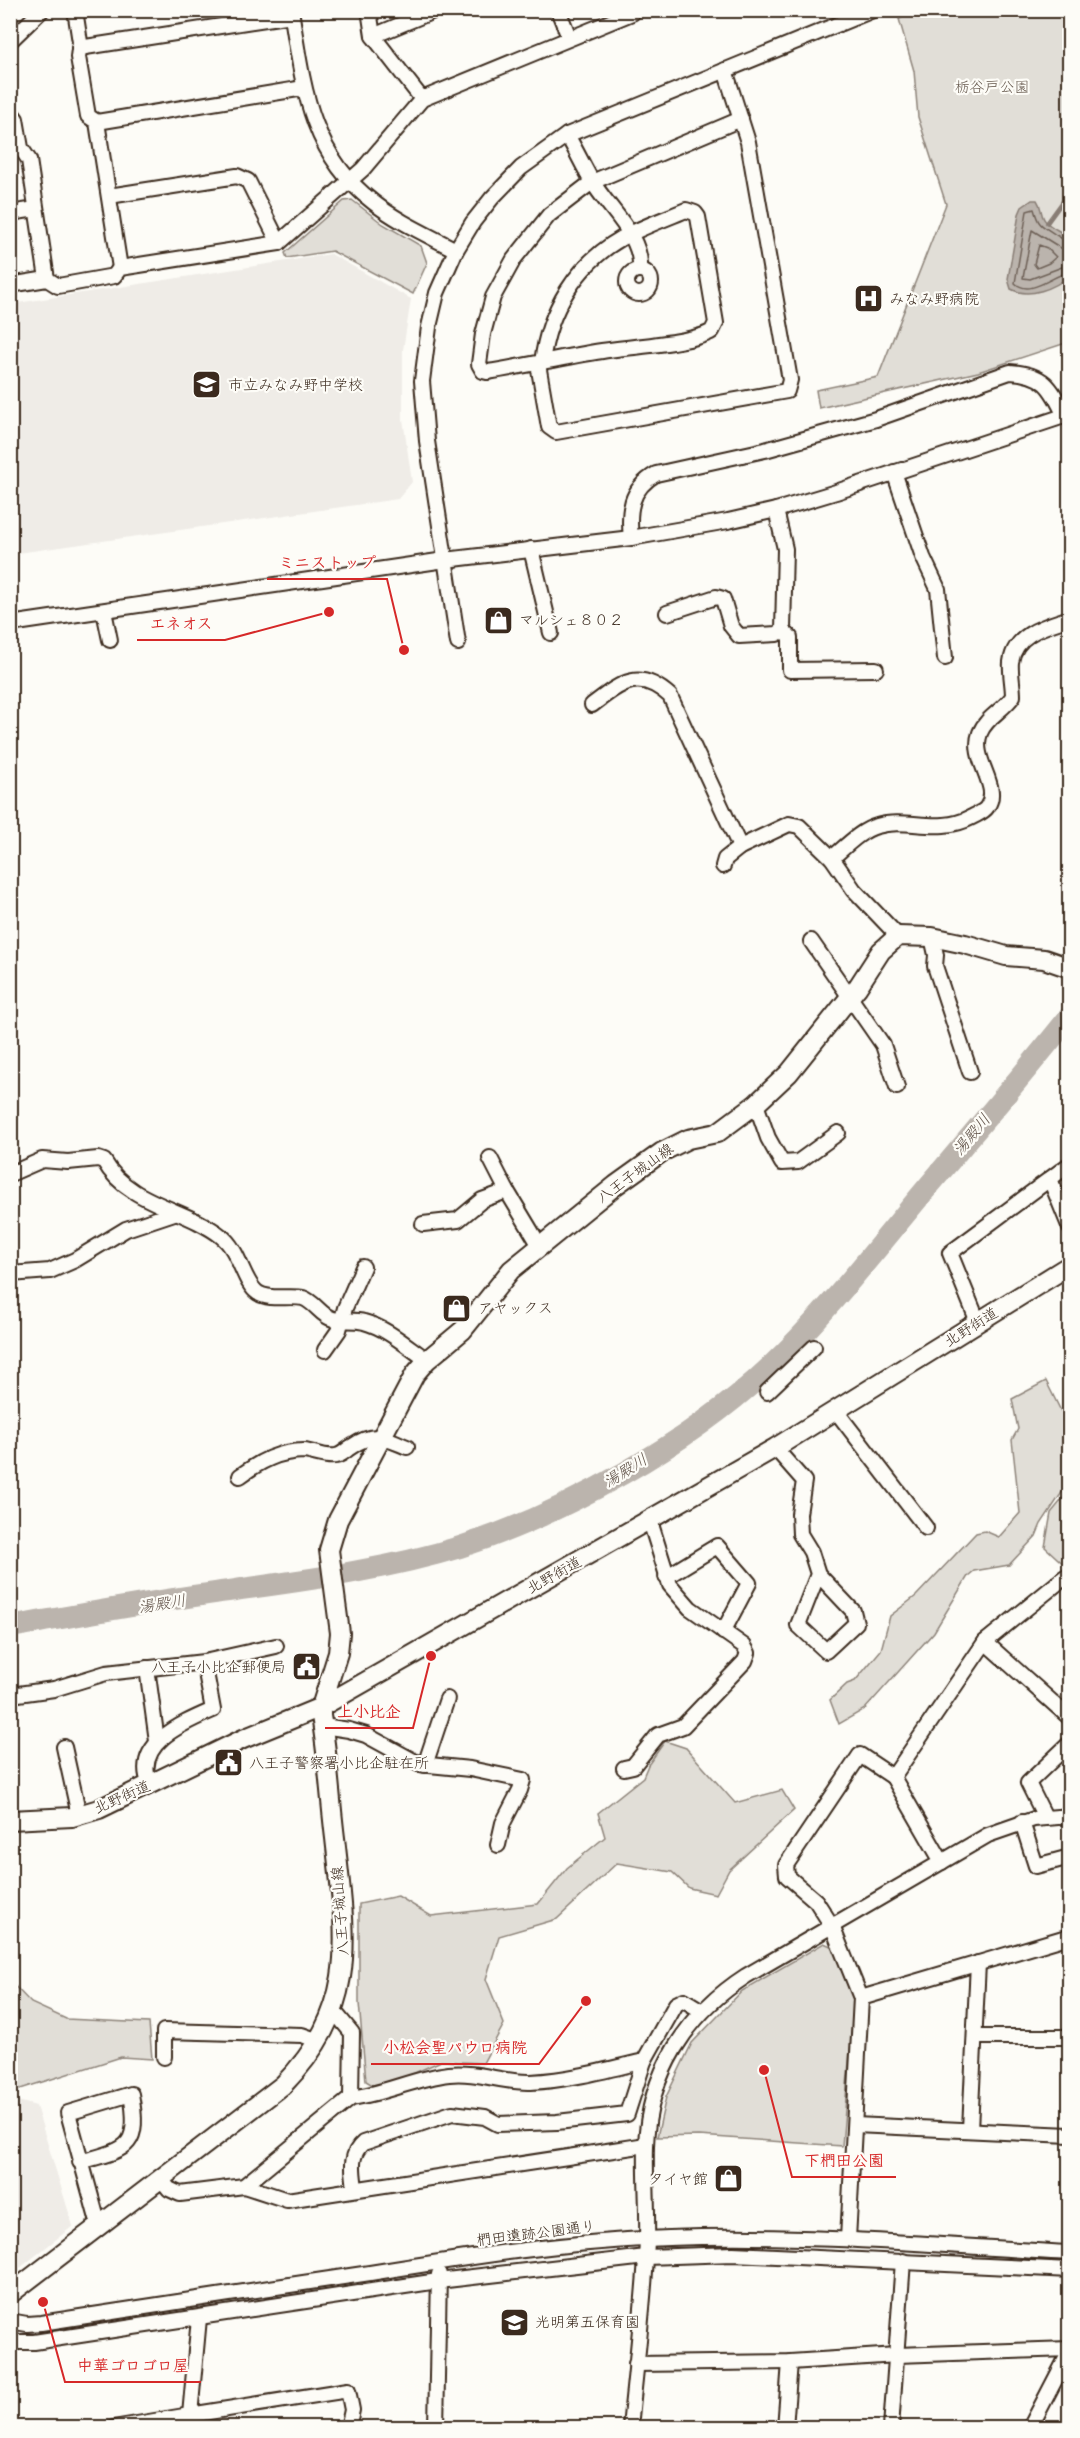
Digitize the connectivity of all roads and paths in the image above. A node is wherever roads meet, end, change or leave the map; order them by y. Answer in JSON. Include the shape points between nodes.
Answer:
{"nodes":[{"id":1,"x":42,"y":10,"type":"edge"},
{"id":2,"x":75,"y":10,"type":"edge"},
{"id":3,"x":369,"y":10,"type":"edge"},
{"id":4,"x":436,"y":10,"type":"edge"},
{"id":5,"x":558,"y":10,"type":"edge"},
{"id":6,"x":632,"y":10,"type":"edge"},
{"id":7,"x":866,"y":12,"type":"edge"},
{"id":8,"x":291,"y":13,"type":"edge"},
{"id":9,"x":373,"y":36,"type":"junction"},
{"id":10,"x":569,"y":37,"type":"junction"},
{"id":11,"x":10,"y":40,"type":"edge"},
{"id":12,"x":79,"y":48,"type":"junction"},
{"id":13,"x":725,"y":70,"type":"junction"},
{"id":14,"x":304,"y":88,"type":"junction"},
{"id":15,"x":422,"y":99,"type":"junction"},
{"id":16,"x":10,"y":111,"type":"edge"},
{"id":17,"x":741,"y":119,"type":"junction"},
{"id":18,"x":97,"y":122,"type":"junction"},
{"id":19,"x":567,"y":135,"type":"junction"},
{"id":20,"x":350,"y":180,"type":"junction"},
{"id":21,"x":592,"y":182,"type":"junction"},
{"id":22,"x":109,"y":196,"type":"junction"},
{"id":23,"x":36,"y":209,"type":"junction"},
{"id":24,"x":10,"y":213,"type":"edge"},
{"id":25,"x":630,"y":234,"type":"junction"},
{"id":26,"x":279,"y":243,"type":"junction"},
{"id":27,"x":456,"y":250,"type":"junction"},
{"id":28,"x":120,"y":268,"type":"junction"},
{"id":29,"x":640,"y":270,"type":"dead end"},
{"id":30,"x":47,"y":279,"type":"junction"},
{"id":31,"x":10,"y":285,"type":"edge"},
{"id":32,"x":540,"y":364,"type":"junction"},
{"id":33,"x":1067,"y":415,"type":"edge"},
{"id":34,"x":894,"y":472,"type":"junction"},
{"id":35,"x":776,"y":510,"type":"junction"},
{"id":36,"x":631,"y":538,"type":"junction"},
{"id":37,"x":531,"y":549,"type":"junction"},
{"id":38,"x":445,"y":560,"type":"junction"},
{"id":39,"x":104,"y":611,"type":"junction"},
{"id":40,"x":667,"y":613,"type":"dead end"},
{"id":41,"x":1070,"y":618,"type":"edge"},
{"id":42,"x":10,"y":624,"type":"edge"},
{"id":43,"x":783,"y":630,"type":"junction"},
{"id":44,"x":551,"y":633,"type":"dead end"},
{"id":45,"x":110,"y":640,"type":"dead end"},
{"id":46,"x":458,"y":643,"type":"dead end"},
{"id":47,"x":945,"y":658,"type":"dead end"},
{"id":48,"x":876,"y":669,"type":"dead end"},
{"id":49,"x":592,"y":705,"type":"dead end"},
{"id":50,"x":740,"y":847,"type":"junction"},
{"id":51,"x":832,"y":858,"type":"junction"},
{"id":52,"x":723,"y":866,"type":"dead end"},
{"id":53,"x":898,"y":936,"type":"junction"},
{"id":54,"x":932,"y":937,"type":"junction"},
{"id":55,"x":811,"y":941,"type":"dead end"},
{"id":56,"x":1070,"y":968,"type":"edge"},
{"id":57,"x":849,"y":998,"type":"junction"},
{"id":58,"x":970,"y":1072,"type":"dead end"},
{"id":59,"x":897,"y":1087,"type":"dead end"},
{"id":60,"x":756,"y":1104,"type":"junction"},
{"id":61,"x":838,"y":1133,"type":"dead end"},
{"id":62,"x":490,"y":1158,"type":"dead end"},
{"id":63,"x":1070,"y":1164,"type":"edge"},
{"id":64,"x":10,"y":1174,"type":"edge"},
{"id":65,"x":1050,"y":1179,"type":"junction"},
{"id":66,"x":507,"y":1191,"type":"junction"},
{"id":67,"x":174,"y":1213,"type":"junction"},
{"id":68,"x":423,"y":1224,"type":"dead end"},
{"id":69,"x":1070,"y":1228,"type":"edge"},
{"id":70,"x":540,"y":1246,"type":"junction"},
{"id":71,"x":1070,"y":1265,"type":"edge"},
{"id":72,"x":363,"y":1267,"type":"dead end"},
{"id":73,"x":10,"y":1274,"type":"edge"},
{"id":74,"x":342,"y":1320,"type":"junction"},
{"id":75,"x":978,"y":1322,"type":"junction"},
{"id":76,"x":814,"y":1347,"type":"dead end"},
{"id":77,"x":325,"y":1350,"type":"dead end"},
{"id":78,"x":427,"y":1360,"type":"junction"},
{"id":79,"x":767,"y":1392,"type":"dead end"},
{"id":80,"x":836,"y":1411,"type":"junction"},
{"id":81,"x":380,"y":1436,"type":"junction"},
{"id":82,"x":407,"y":1447,"type":"dead end"},
{"id":83,"x":775,"y":1449,"type":"junction"},
{"id":84,"x":240,"y":1476,"type":"dead end"},
{"id":85,"x":650,"y":1521,"type":"junction"},
{"id":86,"x":926,"y":1528,"type":"dead end"},
{"id":87,"x":818,"y":1574,"type":"junction"},
{"id":88,"x":666,"y":1577,"type":"junction"},
{"id":89,"x":1070,"y":1582,"type":"edge"},
{"id":90,"x":723,"y":1632,"type":"junction"},
{"id":91,"x":985,"y":1642,"type":"junction"},
{"id":92,"x":276,"y":1646,"type":"dead end"},
{"id":93,"x":204,"y":1662,"type":"junction"},
{"id":94,"x":147,"y":1668,"type":"junction"},
{"id":95,"x":11,"y":1695,"type":"edge"},
{"id":96,"x":447,"y":1699,"type":"dead end"},
{"id":97,"x":321,"y":1707,"type":"junction"},
{"id":98,"x":1070,"y":1718,"type":"edge"},
{"id":99,"x":323,"y":1726,"type":"junction"},
{"id":100,"x":157,"y":1741,"type":"junction"},
{"id":101,"x":1070,"y":1743,"type":"edge"},
{"id":102,"x":64,"y":1747,"type":"dead end"},
{"id":103,"x":425,"y":1765,"type":"junction"},
{"id":104,"x":624,"y":1768,"type":"dead end"},
{"id":105,"x":893,"y":1777,"type":"junction"},
{"id":106,"x":150,"y":1785,"type":"junction"},
{"id":107,"x":79,"y":1815,"type":"junction"},
{"id":108,"x":1070,"y":1816,"type":"edge"},
{"id":109,"x":1045,"y":1817,"type":"junction"},
{"id":110,"x":10,"y":1820,"type":"edge"},
{"id":111,"x":1022,"y":1822,"type":"junction"},
{"id":112,"x":498,"y":1845,"type":"dead end"},
{"id":113,"x":1070,"y":1857,"type":"edge"},
{"id":114,"x":942,"y":1862,"type":"junction"},
{"id":115,"x":832,"y":1926,"type":"junction"},
{"id":116,"x":1070,"y":1936,"type":"edge"},
{"id":117,"x":978,"y":1963,"type":"junction"},
{"id":118,"x":861,"y":1998,"type":"junction"},
{"id":119,"x":333,"y":2010,"type":"junction"},
{"id":120,"x":702,"y":2011,"type":"junction"},
{"id":121,"x":976,"y":2037,"type":"junction"},
{"id":122,"x":1070,"y":2037,"type":"edge"},
{"id":123,"x":319,"y":2041,"type":"junction"},
{"id":124,"x":164,"y":2056,"type":"dead end"},
{"id":125,"x":644,"y":2061,"type":"junction"},
{"id":126,"x":351,"y":2098,"type":"junction"},
{"id":127,"x":855,"y":2125,"type":"junction"},
{"id":128,"x":970,"y":2129,"type":"junction"},
{"id":129,"x":1070,"y":2135,"type":"edge"},
{"id":130,"x":646,"y":2145,"type":"junction"},
{"id":131,"x":80,"y":2162,"type":"junction"},
{"id":132,"x":161,"y":2179,"type":"junction"},
{"id":133,"x":244,"y":2186,"type":"junction"},
{"id":134,"x":355,"y":2188,"type":"junction"},
{"id":135,"x":99,"y":2226,"type":"junction"},
{"id":136,"x":647,"y":2239,"type":"junction"},
{"id":137,"x":848,"y":2239,"type":"junction"},
{"id":138,"x":1070,"y":2253,"type":"edge"},
{"id":139,"x":646,"y":2257,"type":"junction"},
{"id":140,"x":442,"y":2262,"type":"junction"},
{"id":141,"x":903,"y":2262,"type":"junction"},
{"id":142,"x":1070,"y":2270,"type":"edge"},
{"id":143,"x":438,"y":2281,"type":"junction"},
{"id":144,"x":10,"y":2294,"type":"edge"},
{"id":145,"x":199,"y":2318,"type":"junction"},
{"id":146,"x":10,"y":2321,"type":"edge"},
{"id":147,"x":10,"y":2342,"type":"edge"},
{"id":148,"x":1070,"y":2350,"type":"edge"},
{"id":149,"x":897,"y":2355,"type":"junction"},
{"id":150,"x":790,"y":2362,"type":"junction"},
{"id":151,"x":636,"y":2364,"type":"junction"},
{"id":152,"x":190,"y":2421,"type":"edge"},
{"id":153,"x":113,"y":2427,"type":"edge"},
{"id":154,"x":348,"y":2427,"type":"edge"},
{"id":155,"x":436,"y":2427,"type":"edge"},
{"id":156,"x":630,"y":2427,"type":"edge"},
{"id":157,"x":785,"y":2427,"type":"edge"},
{"id":158,"x":891,"y":2427,"type":"edge"},
{"id":159,"x":1030,"y":2427,"type":"edge"}],
"edges":[{"from":1,"to":11,"type":"street"},
{"from":2,"to":12,"type":"street"},
{"from":3,"to":9,"type":"street"},
{"from":4,"to":9,"type":"street"},
{"from":5,"to":10,"type":"street"},
{"from":6,"to":10,"type":"street"},
{"from":7,"to":13,"type":"street"},
{"from":8,"to":12,"type":"street"},
{"from":8,"to":14,"type":"street"},
{"from":9,"to":15,"type":"street"},
{"from":10,"to":15,"type":"street"},
{"from":12,"to":18,"type":"street","via":[[88,116]]},
{"from":13,"to":17,"type":"street"},
{"from":13,"to":19,"type":"street"},
{"from":14,"to":18,"type":"street"},
{"from":14,"to":20,"type":"street","via":[[323,143]]},
{"from":15,"to":20,"type":"street"},
{"from":16,"to":23,"type":"street","via":[[16,119],[21,148],[29,160]]},
{"from":17,"to":21,"type":"street"},
{"from":17,"to":32,"type":"street","via":[[790,380],[787,391],[556,432],[549,427]]},
{"from":18,"to":22,"type":"street"},
{"from":19,"to":21,"type":"street"},
{"from":19,"to":27,"type":"street","via":[[506,183],[482,210]]},
{"from":20,"to":26,"type":"street"},
{"from":20,"to":27,"type":"street","via":[[387,212]]},
{"from":21,"to":25,"type":"street"},
{"from":21,"to":32,"type":"street","via":[[568,198],[532,234],[493,297],[483,334],[480,368],[487,372]]},
{"from":22,"to":26,"type":"street","via":[[237,176],[248,181]]},
{"from":22,"to":28,"type":"street"},
{"from":23,"to":24,"type":"street"},
{"from":23,"to":30,"type":"street"},
{"from":25,"to":29,"type":"street","via":[[639,252]]},
{"from":25,"to":32,"type":"street","via":[[598,256],[573,281],[553,319]]},
{"from":25,"to":32,"type":"street","via":[[686,210],[695,213],[714,328],[708,334]]},
{"from":26,"to":28,"type":"street"},
{"from":27,"to":38,"type":"street","via":[[437,293],[422,381]]},
{"from":28,"to":30,"type":"street","via":[[114,276],[58,286]]},
{"from":30,"to":31,"type":"street"},
{"from":33,"to":34,"type":"street"},
{"from":33,"to":36,"type":"street","via":[[1042,379],[1010,372],[865,422],[765,450],[656,474],[647,479],[633,499],[629,515]]},
{"from":34,"to":35,"type":"street"},
{"from":34,"to":47,"type":"street","via":[[938,589]]},
{"from":35,"to":36,"type":"street"},
{"from":35,"to":43,"type":"street","via":[[785,549]]},
{"from":36,"to":37,"type":"street"},
{"from":37,"to":38,"type":"street"},
{"from":37,"to":44,"type":"street"},
{"from":38,"to":39,"type":"street"},
{"from":38,"to":46,"type":"street"},
{"from":39,"to":42,"type":"street"},
{"from":39,"to":45,"type":"street"},
{"from":40,"to":43,"type":"street","via":[[723,598],[731,626],[739,636],[777,634]]},
{"from":41,"to":51,"type":"street","via":[[1028,634],[1016,648],[1011,663],[1013,696],[986,722],[978,740],[978,757],[992,789],[985,810],[944,826],[876,826]]},
{"from":43,"to":48,"type":"street","via":[[790,637],[790,670]]},
{"from":49,"to":50,"type":"street","via":[[629,682],[643,679],[657,684],[670,696]]},
{"from":50,"to":51,"type":"street","via":[[789,824],[799,826]]},
{"from":50,"to":52,"type":"street","via":[[725,859]]},
{"from":51,"to":53,"type":"street","via":[[854,890]]},
{"from":53,"to":54,"type":"main road"},
{"from":53,"to":57,"type":"main road","name":"八王子城山線","via":[[881,951]]},
{"from":54,"to":56,"type":"main road","via":[[1006,956],[1044,959]]},
{"from":54,"to":58,"type":"street","via":[[935,966]]},
{"from":55,"to":57,"type":"street"},
{"from":57,"to":59,"type":"street","via":[[882,1045]]},
{"from":57,"to":60,"type":"main road","name":"八王子城山線","via":[[789,1073]]},
{"from":60,"to":61,"type":"street","via":[[782,1163],[798,1162]]},
{"from":60,"to":70,"type":"main road","name":"八王子城山線","via":[[717,1133],[688,1139],[662,1152]]},
{"from":62,"to":66,"type":"street"},
{"from":63,"to":65,"type":"street"},
{"from":64,"to":67,"type":"street","via":[[42,1160],[98,1159],[122,1182]]},
{"from":65,"to":69,"type":"street"},
{"from":65,"to":75,"type":"street","via":[[950,1253]]},
{"from":66,"to":68,"type":"street","via":[[482,1200],[458,1220]]},
{"from":66,"to":70,"type":"street"},
{"from":67,"to":73,"type":"street","via":[[126,1229],[50,1271]]},
{"from":67,"to":74,"type":"street","via":[[223,1237],[258,1293],[301,1298],[331,1319]]},
{"from":70,"to":78,"type":"main road","name":"八王子城山線","via":[[506,1276],[463,1330]]},
{"from":71,"to":75,"type":"main road","name":"北野街道"},
{"from":72,"to":74,"type":"street"},
{"from":74,"to":77,"type":"street"},
{"from":74,"to":78,"type":"street","via":[[364,1322],[381,1330]]},
{"from":75,"to":80,"type":"main road","name":"北野街道"},
{"from":76,"to":79,"type":"street"},
{"from":78,"to":81,"type":"main road","name":"八王子城山線","via":[[411,1380]]},
{"from":80,"to":83,"type":"main road","name":"北野街道"},
{"from":80,"to":86,"type":"street"},
{"from":81,"to":82,"type":"street"},
{"from":81,"to":84,"type":"street","via":[[366,1438],[339,1456],[304,1451],[263,1460]]},
{"from":81,"to":97,"type":"main road","name":"八王子城山線","via":[[329,1544],[341,1625],[340,1642]]},
{"from":83,"to":85,"type":"main road","name":"北野街道"},
{"from":83,"to":87,"type":"street","via":[[804,1480],[800,1534]]},
{"from":85,"to":88,"type":"street"},
{"from":85,"to":97,"type":"main road","name":"北野街道"},
{"from":87,"to":87,"type":"street","via":[[853,1611],[856,1623],[826,1651],[798,1625]]},
{"from":88,"to":90,"type":"street","via":[[690,1608]]},
{"from":88,"to":90,"type":"street","via":[[717,1546],[749,1583]]},
{"from":89,"to":91,"type":"street","via":[[1065,1577]]},
{"from":90,"to":104,"type":"street","via":[[744,1646],[748,1653],[745,1661],[683,1726],[658,1735],[633,1766]]},
{"from":91,"to":98,"type":"street"},
{"from":91,"to":105,"type":"street"},
{"from":92,"to":93,"type":"street"},
{"from":93,"to":94,"type":"street"},
{"from":93,"to":100,"type":"street","via":[[213,1710]]},
{"from":94,"to":95,"type":"street","via":[[106,1672],[54,1689]]},
{"from":94,"to":100,"type":"street"},
{"from":96,"to":103,"type":"street"},
{"from":97,"to":99,"type":"main road","name":"八王子城山線"},
{"from":97,"to":106,"type":"main road","name":"北野街道","via":[[243,1739]]},
{"from":99,"to":103,"type":"street","via":[[366,1735]]},
{"from":99,"to":119,"type":"main road","name":"八王子城山線","via":[[345,1941],[341,1982]]},
{"from":100,"to":106,"type":"street","via":[[145,1766]]},
{"from":101,"to":109,"type":"street","via":[[1028,1783]]},
{"from":102,"to":107,"type":"street"},
{"from":103,"to":112,"type":"street","via":[[523,1780],[503,1823]]},
{"from":105,"to":114,"type":"street"},
{"from":105,"to":115,"type":"street","via":[[860,1755],[786,1864],[787,1876],[816,1900]]},
{"from":106,"to":107,"type":"main road","name":"北野街道"},
{"from":107,"to":110,"type":"main road","name":"北野街道"},
{"from":108,"to":109,"type":"street"},
{"from":109,"to":111,"type":"street"},
{"from":111,"to":113,"type":"street","via":[[1036,1866]]},
{"from":111,"to":114,"type":"street","via":[[988,1835]]},
{"from":114,"to":115,"type":"street"},
{"from":115,"to":118,"type":"street"},
{"from":115,"to":120,"type":"street","via":[[737,1982]]},
{"from":116,"to":117,"type":"street"},
{"from":117,"to":118,"type":"street"},
{"from":117,"to":121,"type":"street"},
{"from":118,"to":127,"type":"street"},
{"from":119,"to":123,"type":"main road","name":"八王子城山線"},
{"from":119,"to":126,"type":"street","via":[[352,2032]]},
{"from":120,"to":125,"type":"street","via":[[684,2000],[676,2004]]},
{"from":120,"to":130,"type":"street","via":[[681,2037],[662,2071],[650,2110]]},
{"from":121,"to":122,"type":"street"},
{"from":121,"to":128,"type":"street"},
{"from":123,"to":124,"type":"street","via":[[302,2035],[164,2031]]},
{"from":123,"to":132,"type":"main road","name":"八王子城山線","via":[[283,2085]]},
{"from":125,"to":126,"type":"street","via":[[590,2074],[530,2082],[482,2074],[448,2074]]},
{"from":125,"to":134,"type":"street","via":[[627,2114],[498,2124],[485,2117],[452,2113],[363,2143],[356,2149],[352,2162]]},
{"from":126,"to":133,"type":"street"},
{"from":127,"to":128,"type":"street"},
{"from":127,"to":137,"type":"street"},
{"from":128,"to":129,"type":"street"},
{"from":130,"to":134,"type":"street"},
{"from":130,"to":136,"type":"street"},
{"from":131,"to":131,"type":"street","via":[[121,2150],[134,2133],[131,2094],[68,2113]]},
{"from":131,"to":135,"type":"street"},
{"from":132,"to":133,"type":"street","via":[[180,2194]]},
{"from":132,"to":135,"type":"main road","name":"八王子城山線"},
{"from":133,"to":134,"type":"street","via":[[287,2200]]},
{"from":135,"to":144,"type":"main road","name":"八王子城山線"},
{"from":136,"to":137,"type":"street","name":"椚田遺跡公園通り"},
{"from":136,"to":139,"type":"street"},
{"from":136,"to":140,"type":"street","name":"椚田遺跡公園通り"},
{"from":137,"to":138,"type":"street","name":"椚田遺跡公園通り"},
{"from":139,"to":141,"type":"street","via":[[733,2254]]},
{"from":139,"to":143,"type":"street"},
{"from":139,"to":151,"type":"street"},
{"from":140,"to":143,"type":"street"},
{"from":140,"to":146,"type":"street","name":"椚田遺跡公園通り","via":[[41,2323]]},
{"from":141,"to":142,"type":"street"},
{"from":141,"to":149,"type":"street"},
{"from":143,"to":145,"type":"street"},
{"from":143,"to":155,"type":"street"},
{"from":145,"to":147,"type":"street","via":[[34,2343]]},
{"from":145,"to":152,"type":"street"},
{"from":148,"to":149,"type":"street"},
{"from":148,"to":159,"type":"street"},
{"from":149,"to":150,"type":"street"},
{"from":149,"to":158,"type":"street"},
{"from":150,"to":151,"type":"street"},
{"from":150,"to":157,"type":"street"},
{"from":151,"to":156,"type":"street"},
{"from":152,"to":153,"type":"street"},
{"from":152,"to":154,"type":"street","via":[[348,2390],[352,2410]]}]}
